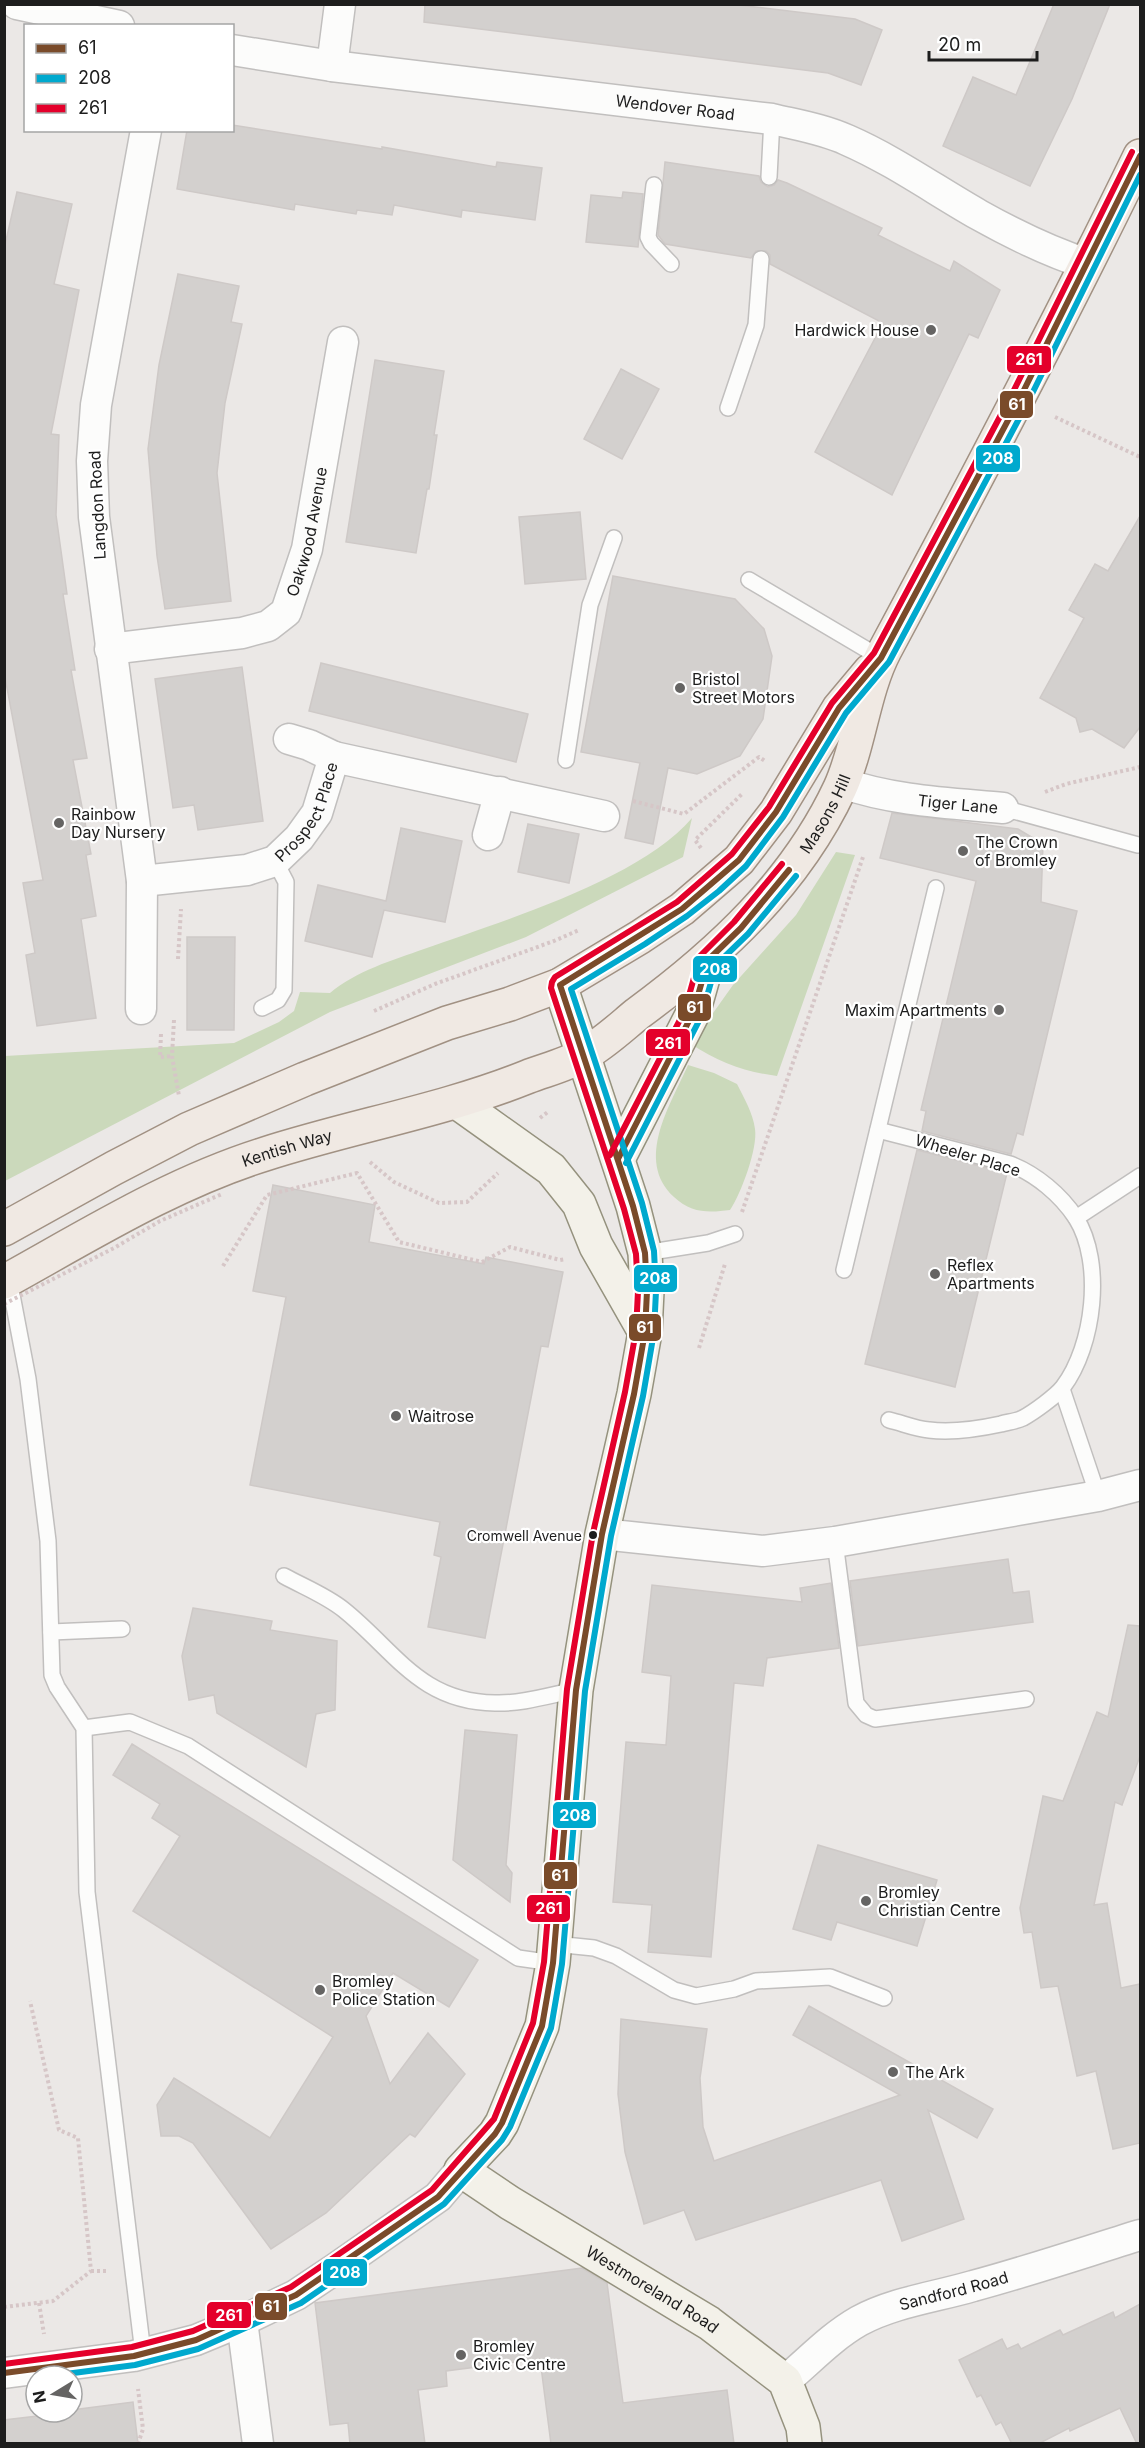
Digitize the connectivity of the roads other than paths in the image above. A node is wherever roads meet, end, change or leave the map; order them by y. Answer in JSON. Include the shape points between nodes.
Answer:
{"nodes":[{"id":1,"x":17,"y":4,"type":"edge"},
{"id":2,"x":340,"y":4,"type":"edge"},
{"id":3,"x":110,"y":24,"type":"edge"},
{"id":4,"x":234,"y":50,"type":"edge"},
{"id":5,"x":332,"y":66,"type":"junction"},
{"id":6,"x":772,"y":119,"type":"junction"},
{"id":7,"x":146,"y":132,"type":"edge"},
{"id":8,"x":1140,"y":156,"type":"edge"},
{"id":9,"x":769,"y":177,"type":"dead end"},
{"id":10,"x":654,"y":185,"type":"dead end"},
{"id":11,"x":761,"y":259,"type":"dead end"},
{"id":12,"x":671,"y":264,"type":"dead end"},
{"id":13,"x":1087,"y":264,"type":"junction"},
{"id":14,"x":343,"y":342,"type":"dead end"},
{"id":15,"x":728,"y":408,"type":"dead end"},
{"id":16,"x":614,"y":538,"type":"dead end"},
{"id":17,"x":749,"y":580,"type":"dead end"},
{"id":18,"x":110,"y":649,"type":"junction"},
{"id":19,"x":881,"y":658,"type":"junction"},
{"id":20,"x":289,"y":739,"type":"dead end"},
{"id":21,"x":334,"y":757,"type":"junction"},
{"id":22,"x":566,"y":760,"type":"dead end"},
{"id":23,"x":842,"y":783,"type":"junction"},
{"id":24,"x":500,"y":792,"type":"junction"},
{"id":25,"x":1003,"y":808,"type":"joint"},
{"id":26,"x":604,"y":816,"type":"road end"},
{"id":27,"x":488,"y":835,"type":"dead end"},
{"id":28,"x":1138,"y":845,"type":"dead end"},
{"id":29,"x":275,"y":861,"type":"junction"},
{"id":30,"x":142,"y":881,"type":"junction"},
{"id":31,"x":936,"y":888,"type":"dead end"},
{"id":32,"x":708,"y":960,"type":"junction"},
{"id":33,"x":561,"y":985,"type":"junction"},
{"id":34,"x":262,"y":1008,"type":"dead end"},
{"id":35,"x":141,"y":1009,"type":"dead end"},
{"id":36,"x":583,"y":1055,"type":"junction"},
{"id":37,"x":457,"y":1102,"type":"junction"},
{"id":38,"x":878,"y":1130,"type":"junction"},
{"id":39,"x":618,"y":1159,"type":"junction"},
{"id":40,"x":1140,"y":1176,"type":"edge"},
{"id":41,"x":1076,"y":1218,"type":"junction"},
{"id":42,"x":4,"y":1229,"type":"edge"},
{"id":43,"x":735,"y":1234,"type":"road end"},
{"id":44,"x":645,"y":1253,"type":"junction"},
{"id":45,"x":844,"y":1270,"type":"dead end"},
{"id":46,"x":7,"y":1294,"type":"edge"},
{"id":47,"x":645,"y":1332,"type":"junction"},
{"id":48,"x":1062,"y":1389,"type":"junction"},
{"id":49,"x":889,"y":1420,"type":"dead end"},
{"id":50,"x":1140,"y":1485,"type":"edge"},
{"id":51,"x":1098,"y":1496,"type":"junction"},
{"id":52,"x":602,"y":1534,"type":"junction"},
{"id":53,"x":835,"y":1542,"type":"junction"},
{"id":54,"x":284,"y":1576,"type":"dead end"},
{"id":55,"x":122,"y":1629,"type":"dead end"},
{"id":56,"x":51,"y":1632,"type":"junction"},
{"id":57,"x":576,"y":1690,"type":"junction"},
{"id":58,"x":1026,"y":1699,"type":"dead end"},
{"id":59,"x":84,"y":1728,"type":"junction"},
{"id":60,"x":554,"y":1953,"type":"junction"},
{"id":61,"x":884,"y":1998,"type":"dead end"},
{"id":62,"x":461,"y":2170,"type":"junction"},
{"id":63,"x":1140,"y":2235,"type":"edge"},
{"id":64,"x":242,"y":2321,"type":"junction"},
{"id":65,"x":138,"y":2354,"type":"junction"},
{"id":66,"x":4,"y":2373,"type":"edge"},
{"id":67,"x":785,"y":2381,"type":"junction"},
{"id":68,"x":258,"y":2444,"type":"edge"},
{"id":69,"x":805,"y":2444,"type":"edge"}],
"edges":[{"from":1,"to":3,"type":"street"},
{"from":2,"to":5,"type":"street"},
{"from":4,"to":5,"type":"street","name":"Wendover Road"},
{"from":5,"to":6,"type":"street","name":"Wendover Road"},
{"from":6,"to":9,"type":"lane"},
{"from":6,"to":13,"type":"street","name":"Wendover Road","via":[[823,130],[849,141],[981,216]]},
{"from":7,"to":18,"type":"street","name":"Langdon Road","via":[[96,405],[92,461],[94,517]]},
{"from":8,"to":13,"type":"main road","name":"Masons Hill"},
{"from":10,"to":12,"type":"lane","via":[[648,237]]},
{"from":11,"to":15,"type":"lane","via":[[756,325]]},
{"from":13,"to":19,"type":"main road","name":"Masons Hill"},
{"from":14,"to":18,"type":"street","name":"Oakwood Avenue","via":[[307,549],[286,612],[268,626],[242,633]]},
{"from":16,"to":22,"type":"lane","via":[[590,605]]},
{"from":17,"to":19,"type":"lane"},
{"from":18,"to":30,"type":"street","name":"Langdon Road"},
{"from":19,"to":23,"type":"main road","name":"Masons Hill"},
{"from":19,"to":33,"type":"main road","name":"Masons Hill","via":[[839,708],[776,812],[739,860],[682,909]]},
{"from":20,"to":21,"type":"street"},
{"from":21,"to":24,"type":"street","name":"Prospect Place"},
{"from":21,"to":29,"type":"street","name":"Prospect Place","via":[[317,813]]},
{"from":23,"to":25,"type":"street","name":"Tiger Lane","via":[[911,800]]},
{"from":23,"to":32,"type":"main road","name":"Masons Hill","via":[[818,832],[771,894]]},
{"from":24,"to":26,"type":"street","name":"Prospect Place"},
{"from":24,"to":27,"type":"street"},
{"from":25,"to":28,"type":"lane"},
{"from":29,"to":30,"type":"street","name":"Prospect Place","via":[[247,870]]},
{"from":29,"to":34,"type":"lane","via":[[286,882],[284,990],[278,1000]]},
{"from":30,"to":35,"type":"street","name":"Langdon Road"},
{"from":31,"to":38,"type":"lane"},
{"from":32,"to":36,"type":"main road","name":"Masons Hill"},
{"from":32,"to":39,"type":"main road","via":[[693,1013]]},
{"from":33,"to":36,"type":"main road"},
{"from":33,"to":42,"type":"main road","via":[[438,1026],[189,1129]]},
{"from":36,"to":37,"type":"main road","name":"Kentish Way"},
{"from":36,"to":39,"type":"main road"},
{"from":37,"to":46,"type":"main road","name":"Kentish Way","via":[[270,1152],[178,1188]]},
{"from":37,"to":47,"type":"main road","via":[[551,1169],[579,1204],[596,1246]]},
{"from":38,"to":41,"type":"lane","name":"Wheeler Place","via":[[1021,1169],[1048,1187]]},
{"from":38,"to":45,"type":"lane"},
{"from":39,"to":44,"type":"main road"},
{"from":40,"to":41,"type":"lane"},
{"from":41,"to":48,"type":"lane","name":"Wheeler Place","via":[[1087,1243],[1091,1321],[1081,1357]]},
{"from":43,"to":44,"type":"lane","via":[[708,1243]]},
{"from":44,"to":47,"type":"main road"},
{"from":46,"to":56,"type":"lane","via":[[28,1379],[48,1541]]},
{"from":47,"to":52,"type":"main road"},
{"from":48,"to":49,"type":"lane","name":"Wheeler Place","via":[[1022,1419],[976,1430],[929,1430]]},
{"from":48,"to":51,"type":"lane"},
{"from":50,"to":51,"type":"street"},
{"from":51,"to":53,"type":"street"},
{"from":52,"to":53,"type":"street","via":[[763,1551]]},
{"from":52,"to":57,"type":"main road"},
{"from":53,"to":58,"type":"lane","via":[[856,1704],[866,1715],[875,1719]]},
{"from":54,"to":57,"type":"lane","via":[[343,1609],[400,1664],[433,1688],[450,1695],[503,1703]]},
{"from":55,"to":56,"type":"lane"},
{"from":56,"to":59,"type":"lane","via":[[52,1675]]},
{"from":57,"to":60,"type":"main road"},
{"from":59,"to":60,"type":"lane","via":[[130,1722],[188,1746],[518,1958]]},
{"from":59,"to":65,"type":"lane","via":[[87,1892]]},
{"from":60,"to":61,"type":"lane","via":[[594,1948],[674,1990],[696,1996],[756,1981],[830,1977]]},
{"from":60,"to":62,"type":"main road","via":[[542,2026],[511,2104],[495,2134]]},
{"from":62,"to":64,"type":"street","via":[[438,2197],[335,2269],[296,2295]]},
{"from":62,"to":67,"type":"main road","name":"Westmoreland Road","via":[[709,2323]]},
{"from":63,"to":67,"type":"street","name":"Sandford Road","via":[[862,2319],[824,2345]]},
{"from":64,"to":65,"type":"street","via":[[196,2340]]},
{"from":64,"to":68,"type":"street"},
{"from":65,"to":66,"type":"street"},
{"from":67,"to":69,"type":"main road","via":[[803,2427]]}]}
